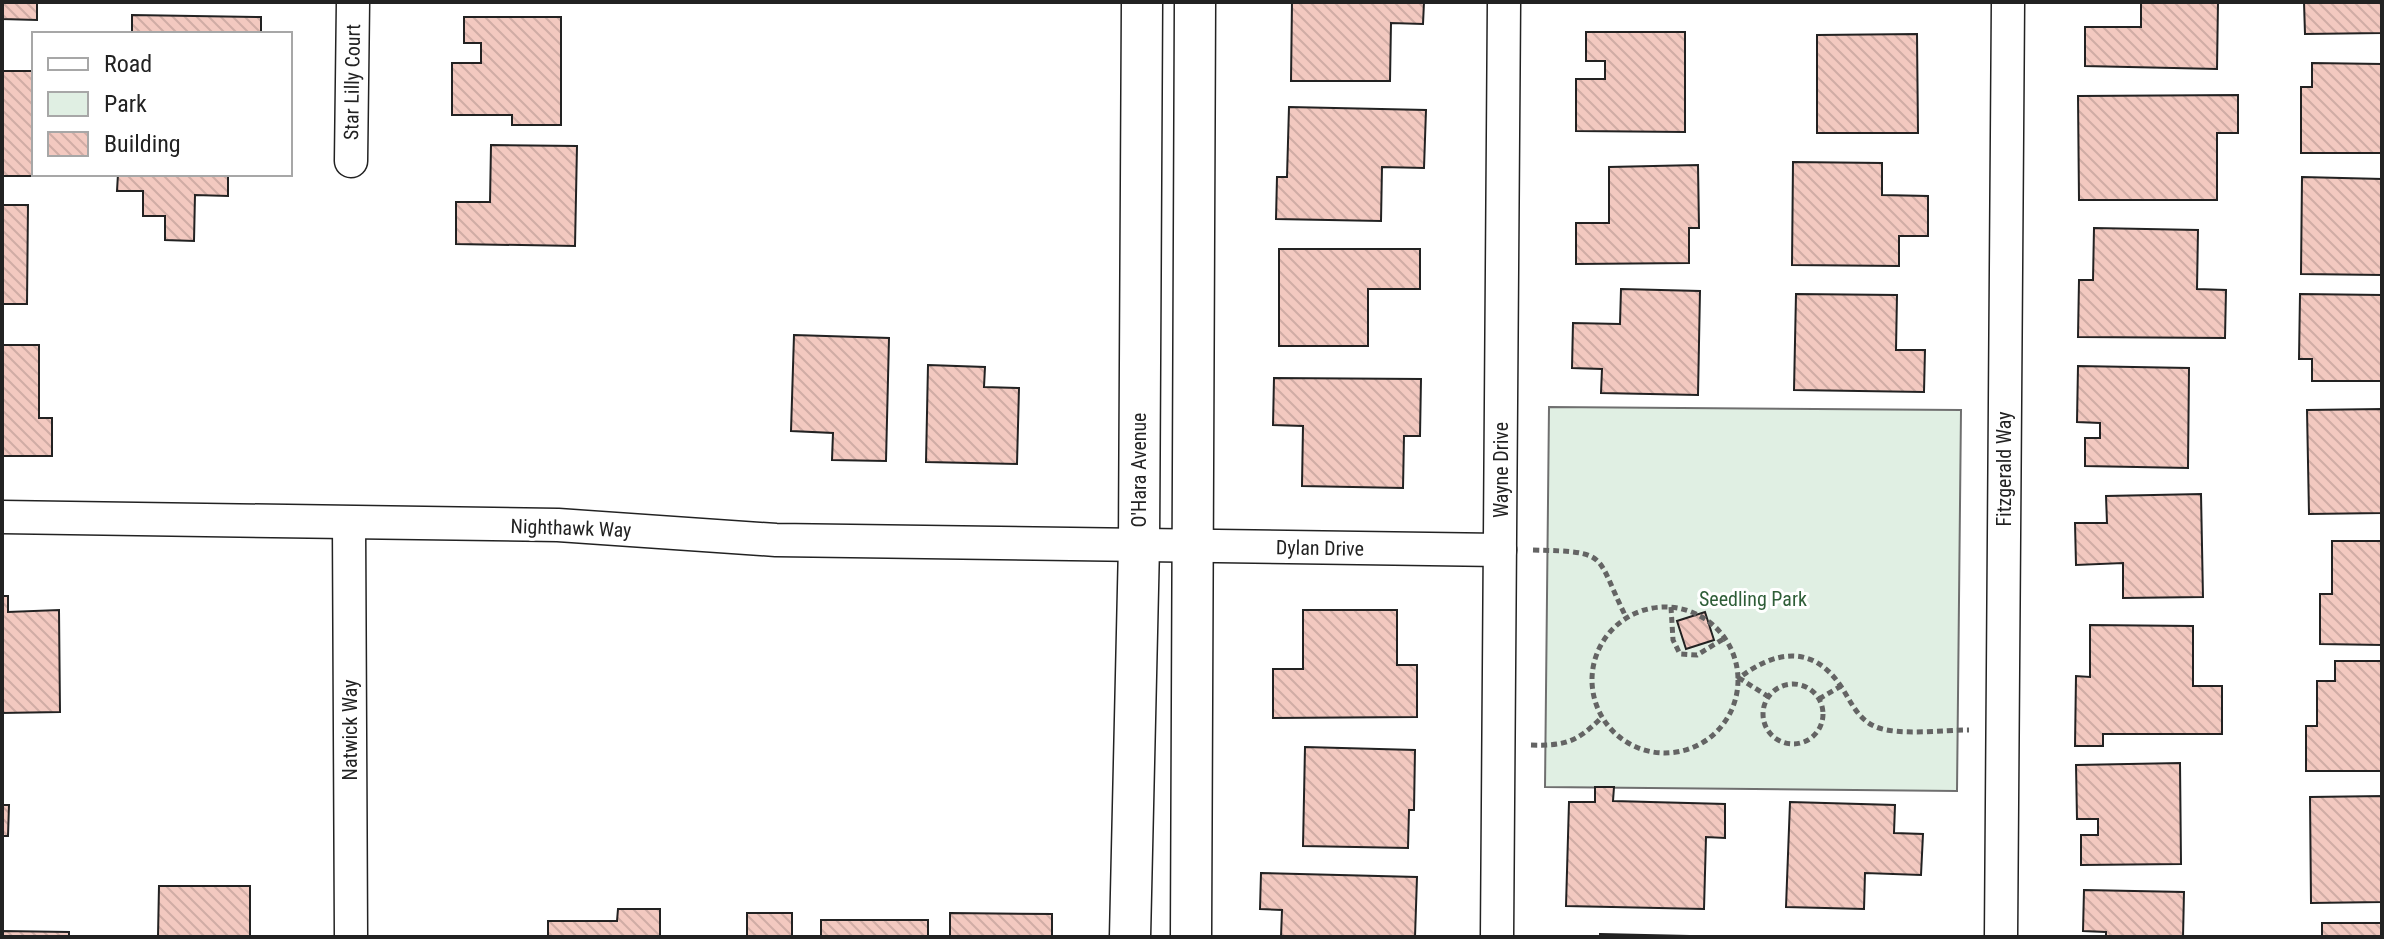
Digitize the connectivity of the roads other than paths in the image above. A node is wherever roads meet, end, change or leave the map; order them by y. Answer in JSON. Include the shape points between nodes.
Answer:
{"nodes":[{"id":1,"x":353,"y":2,"type":"edge"},
{"id":2,"x":1142,"y":2,"type":"edge"},
{"id":3,"x":1195,"y":2,"type":"edge"},
{"id":4,"x":1504,"y":2,"type":"edge"},
{"id":5,"x":2008,"y":2,"type":"edge"},
{"id":6,"x":351,"y":161,"type":"dead end"},
{"id":7,"x":2,"y":517,"type":"edge"},
{"id":8,"x":349,"y":523,"type":"junction"},
{"id":9,"x":1139,"y":545,"type":"junction"},
{"id":10,"x":1191,"y":546,"type":"junction"},
{"id":11,"x":1500,"y":550,"type":"junction"},
{"id":12,"x":351,"y":937,"type":"edge"},
{"id":13,"x":1130,"y":937,"type":"edge"},
{"id":14,"x":1191,"y":937,"type":"edge"},
{"id":15,"x":1497,"y":937,"type":"edge"},
{"id":16,"x":2001,"y":937,"type":"edge"}],
"edges":[{"from":1,"to":6,"type":"street","name":"Star Lilly Court"},
{"from":2,"to":9,"type":"street","name":"O'Hara Avenue"},
{"from":3,"to":10,"type":"street"},
{"from":4,"to":11,"type":"street","name":"Wayne Drive"},
{"from":5,"to":16,"type":"street","name":"Fitzgerald Way"},
{"from":7,"to":8,"type":"street","name":"Nighthawk Way"},
{"from":8,"to":9,"type":"street","name":"Nighthawk Way","via":[[558,525],[776,540]]},
{"from":8,"to":12,"type":"street","name":"Natwick Way"},
{"from":9,"to":10,"type":"street","name":"Dylan Drive"},
{"from":9,"to":13,"type":"street","name":"O'Hara Avenue"},
{"from":10,"to":11,"type":"street","name":"Dylan Drive"},
{"from":10,"to":14,"type":"street"},
{"from":11,"to":15,"type":"street","name":"Wayne Drive"}]}
